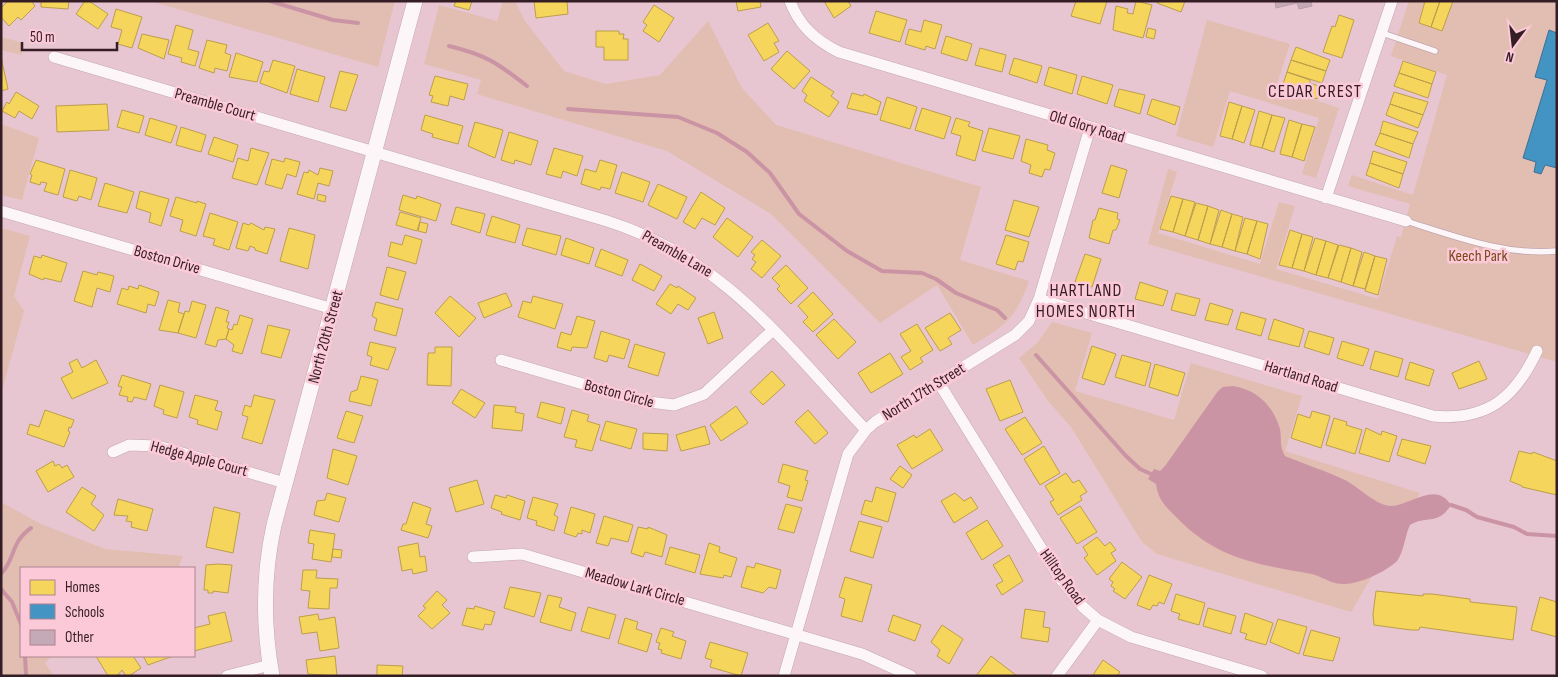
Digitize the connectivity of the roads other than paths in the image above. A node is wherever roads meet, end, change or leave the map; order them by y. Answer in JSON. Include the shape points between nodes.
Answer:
{"nodes":[{"id":1,"x":415,"y":1,"type":"edge"},
{"id":2,"x":790,"y":1,"type":"edge"},
{"id":3,"x":1392,"y":1,"type":"edge"},
{"id":4,"x":1382,"y":33,"type":"junction"},
{"id":5,"x":1435,"y":51,"type":"dead end"},
{"id":6,"x":54,"y":58,"type":"dead end"},
{"id":7,"x":1090,"y":128,"type":"junction"},
{"id":8,"x":376,"y":152,"type":"junction"},
{"id":9,"x":1326,"y":198,"type":"junction"},
{"id":10,"x":1,"y":211,"type":"edge"},
{"id":11,"x":1406,"y":221,"type":"joint"},
{"id":12,"x":1557,"y":252,"type":"edge"},
{"id":13,"x":1040,"y":299,"type":"junction"},
{"id":14,"x":333,"y":309,"type":"junction"},
{"id":15,"x":773,"y":330,"type":"junction"},
{"id":16,"x":1538,"y":351,"type":"dead end"},
{"id":17,"x":501,"y":360,"type":"dead end"},
{"id":18,"x":939,"y":383,"type":"junction"},
{"id":19,"x":866,"y":430,"type":"junction"},
{"id":20,"x":113,"y":452,"type":"dead end"},
{"id":21,"x":285,"y":483,"type":"junction"},
{"id":22,"x":473,"y":557,"type":"dead end"},
{"id":23,"x":1098,"y":620,"type":"junction"},
{"id":24,"x":796,"y":635,"type":"junction"},
{"id":25,"x":271,"y":671,"type":"edge"},
{"id":26,"x":227,"y":676,"type":"edge"},
{"id":27,"x":784,"y":676,"type":"edge"},
{"id":28,"x":911,"y":676,"type":"edge"},
{"id":29,"x":1057,"y":676,"type":"edge"},
{"id":30,"x":1262,"y":676,"type":"edge"}],
"edges":[{"from":1,"to":8,"type":"street","name":"North 20th Street"},
{"from":2,"to":7,"type":"street","name":"Old Glory Road","via":[[801,24],[839,52]]},
{"from":3,"to":4,"type":"street"},
{"from":4,"to":5,"type":"lane"},
{"from":4,"to":9,"type":"street"},
{"from":6,"to":8,"type":"street","name":"Preamble Court"},
{"from":7,"to":9,"type":"street","name":"Old Glory Road"},
{"from":7,"to":13,"type":"street","name":"North 17th Street"},
{"from":8,"to":14,"type":"street","name":"North 20th Street"},
{"from":8,"to":15,"type":"street","name":"Preamble Lane","via":[[607,220],[661,241],[717,277]]},
{"from":9,"to":11,"type":"street","name":"Old Glory Road"},
{"from":10,"to":14,"type":"street","name":"Boston Drive"},
{"from":11,"to":12,"type":"lane","via":[[1489,245],[1529,252]]},
{"from":13,"to":16,"type":"street","name":"Hartland Road","via":[[1441,417],[1466,416],[1496,404],[1520,382]]},
{"from":13,"to":18,"type":"street","name":"North 17th Street","via":[[1029,321],[1015,335]]},
{"from":14,"to":21,"type":"street","name":"North 20th Street"},
{"from":15,"to":17,"type":"street","name":"Boston Circle","via":[[704,394],[674,405],[641,401]]},
{"from":15,"to":19,"type":"street","name":"Preamble Lane"},
{"from":18,"to":19,"type":"street","name":"North 17th Street"},
{"from":18,"to":23,"type":"street","name":"Hilltop Road","via":[[1059,577],[1072,596]]},
{"from":19,"to":24,"type":"street","name":"North 17th Street","via":[[845,464]]},
{"from":20,"to":21,"type":"street","name":"Hedge Apple Court","via":[[129,445],[158,446]]},
{"from":21,"to":25,"type":"street","name":"North 20th Street","via":[[267,570],[266,621]]},
{"from":22,"to":24,"type":"street","name":"Meadow Lark Circle","via":[[522,554]]},
{"from":23,"to":29,"type":"street"},
{"from":23,"to":30,"type":"street","name":"Hilltop Road","via":[[1131,636]]},
{"from":24,"to":27,"type":"street","name":"North 17th Street"},
{"from":24,"to":28,"type":"street","name":"Meadow Lark Circle","via":[[862,654]]},
{"from":25,"to":26,"type":"street"}]}
